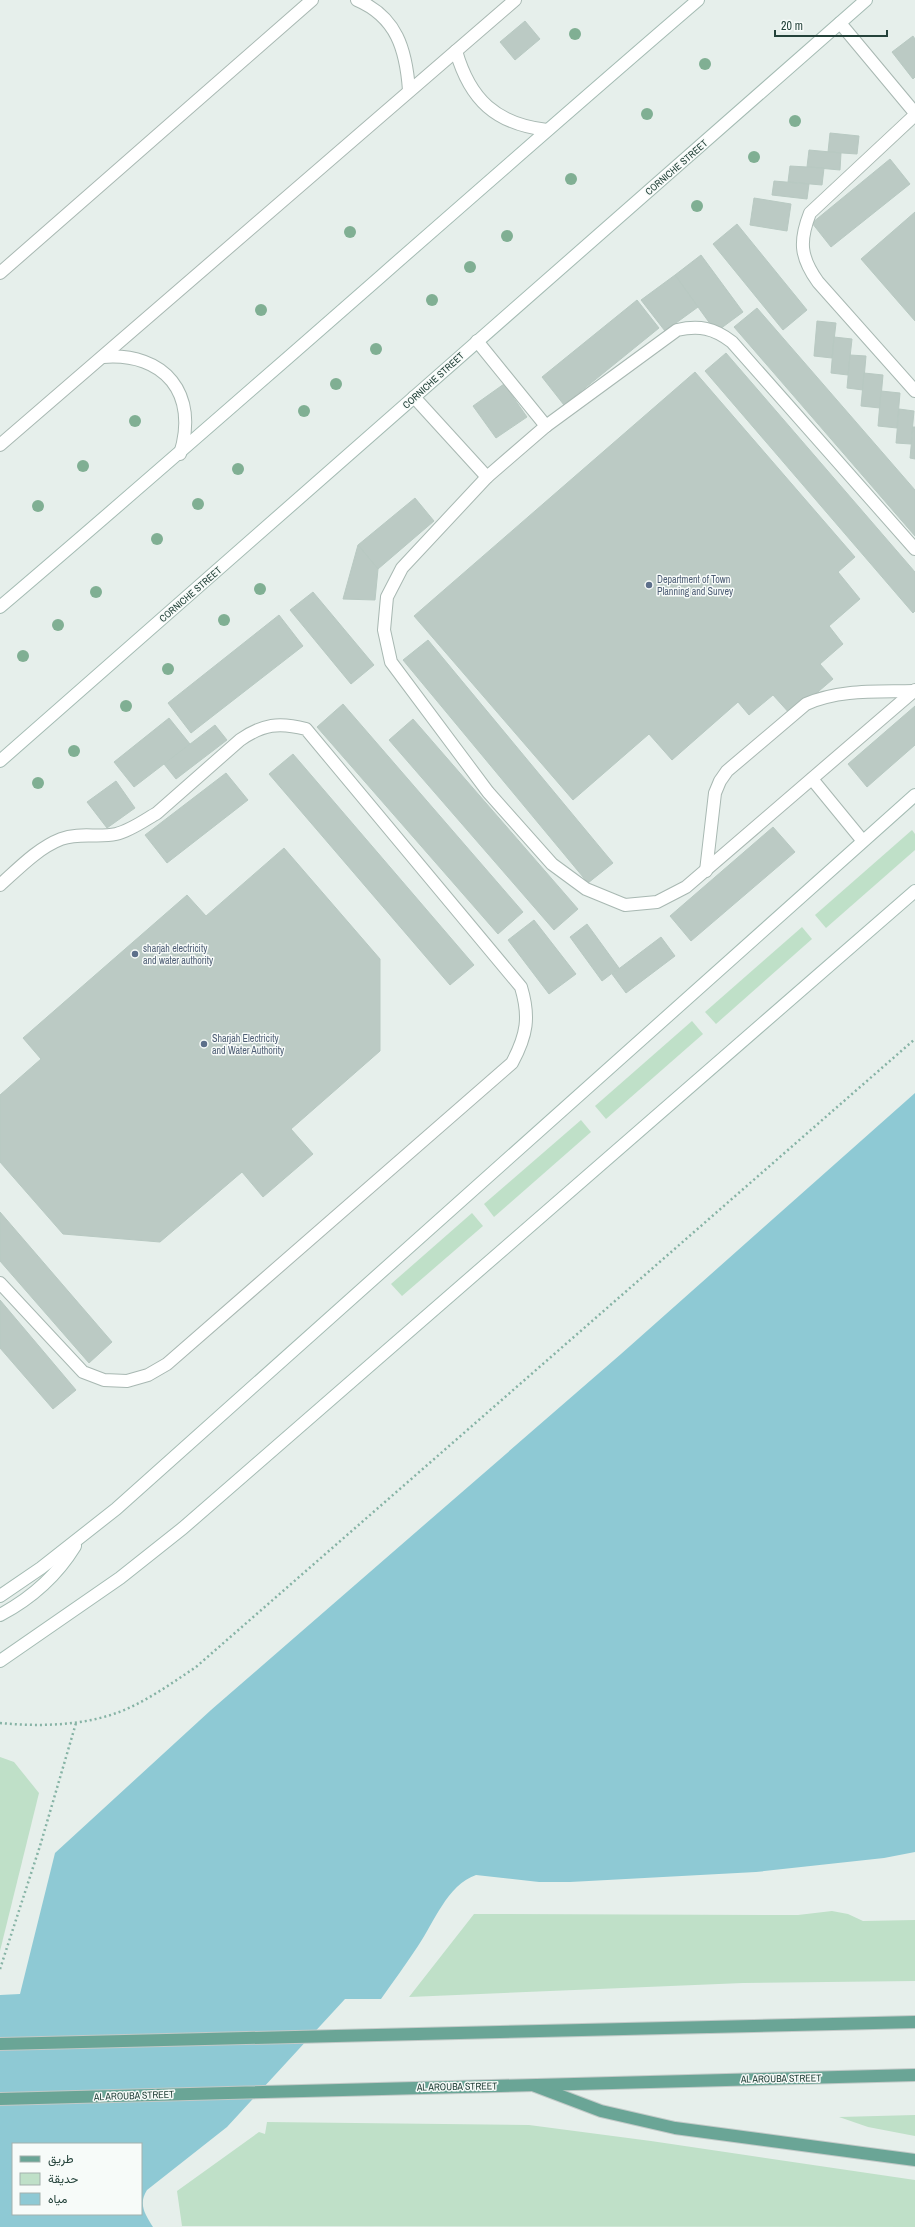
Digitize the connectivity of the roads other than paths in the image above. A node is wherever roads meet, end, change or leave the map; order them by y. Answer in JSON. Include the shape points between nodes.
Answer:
{"nodes":[{"id":1,"x":312,"y":0,"type":"edge"},
{"id":2,"x":357,"y":0,"type":"edge"},
{"id":3,"x":515,"y":0,"type":"edge"},
{"id":4,"x":698,"y":0,"type":"edge"},
{"id":5,"x":866,"y":0,"type":"edge"},
{"id":6,"x":840,"y":23,"type":"junction"},
{"id":7,"x":456,"y":51,"type":"junction"},
{"id":8,"x":409,"y":90,"type":"junction"},
{"id":9,"x":915,"y":114,"type":"edge"},
{"id":10,"x":547,"y":130,"type":"junction"},
{"id":11,"x":0,"y":273,"type":"edge"},
{"id":12,"x":477,"y":341,"type":"junction"},
{"id":13,"x":103,"y":357,"type":"junction"},
{"id":14,"x":915,"y":391,"type":"edge"},
{"id":15,"x":414,"y":397,"type":"junction"},
{"id":16,"x":546,"y":426,"type":"junction"},
{"id":17,"x":0,"y":445,"type":"edge"},
{"id":18,"x":180,"y":454,"type":"junction"},
{"id":19,"x":488,"y":476,"type":"junction"},
{"id":20,"x":915,"y":549,"type":"edge"},
{"id":21,"x":0,"y":607,"type":"edge"},
{"id":22,"x":914,"y":691,"type":"edge"},
{"id":23,"x":0,"y":761,"type":"edge"},
{"id":24,"x":812,"y":779,"type":"junction"},
{"id":25,"x":915,"y":795,"type":"edge"},
{"id":26,"x":862,"y":840,"type":"junction"},
{"id":27,"x":706,"y":871,"type":"junction"},
{"id":28,"x":0,"y":885,"type":"edge"},
{"id":29,"x":915,"y":891,"type":"edge"},
{"id":30,"x":0,"y":1283,"type":"edge"},
{"id":31,"x":79,"y":1540,"type":"junction"},
{"id":32,"x":0,"y":1596,"type":"edge"},
{"id":33,"x":0,"y":1615,"type":"edge"},
{"id":34,"x":0,"y":1661,"type":"edge"},
{"id":35,"x":915,"y":2022,"type":"edge"},
{"id":36,"x":0,"y":2044,"type":"edge"},
{"id":37,"x":915,"y":2075,"type":"edge"},
{"id":38,"x":530,"y":2084,"type":"junction"},
{"id":39,"x":0,"y":2099,"type":"edge"},
{"id":40,"x":915,"y":2160,"type":"edge"}],
"edges":[{"from":1,"to":11,"type":"main road"},
{"from":2,"to":8,"type":"main road","via":[[368,5],[386,21],[400,41],[407,64]]},
{"from":3,"to":7,"type":"main road"},
{"from":4,"to":10,"type":"main road"},
{"from":5,"to":6,"type":"main road","name":"CORNICHE STREET"},
{"from":6,"to":9,"type":"main road"},
{"from":6,"to":12,"type":"main road","name":"CORNICHE STREET"},
{"from":7,"to":8,"type":"main road"},
{"from":7,"to":10,"type":"main road","via":[[462,72],[472,91],[487,107],[515,124]]},
{"from":8,"to":13,"type":"main road"},
{"from":9,"to":14,"type":"main road","via":[[810,213],[803,230],[802,249],[807,267],[818,282]]},
{"from":10,"to":18,"type":"main road"},
{"from":12,"to":15,"type":"main road","name":"CORNICHE STREET"},
{"from":12,"to":16,"type":"main road"},
{"from":13,"to":17,"type":"main road"},
{"from":13,"to":18,"type":"main road","via":[[121,355],[139,358],[170,378],[181,396],[186,415],[186,435]]},
{"from":15,"to":19,"type":"main road"},
{"from":15,"to":23,"type":"main road","name":"CORNICHE STREET"},
{"from":16,"to":19,"type":"main road"},
{"from":16,"to":20,"type":"main road","via":[[677,330],[692,326],[706,328],[720,333],[732,342]]},
{"from":18,"to":21,"type":"main road"},
{"from":19,"to":27,"type":"main road","via":[[402,568],[387,597],[384,630],[391,662],[488,792],[552,864],[586,889],[625,905],[641,905],[673,896]]},
{"from":22,"to":24,"type":"main road"},
{"from":22,"to":27,"type":"main road","via":[[845,693],[806,704],[727,771],[715,793]]},
{"from":24,"to":26,"type":"main road"},
{"from":24,"to":27,"type":"main road"},
{"from":25,"to":26,"type":"main road"},
{"from":26,"to":31,"type":"main road"},
{"from":28,"to":30,"type":"main road","via":[[38,852],[62,838],[116,834],[144,821],[240,740],[254,731],[272,725],[289,724],[306,729],[521,987],[526,1006],[526,1026],[522,1046],[512,1063],[167,1364],[148,1375],[127,1381],[104,1380],[83,1372]]},
{"from":29,"to":34,"type":"main road","via":[[183,1528],[120,1578]]},
{"from":31,"to":32,"type":"main road"},
{"from":31,"to":33,"type":"main road","via":[[67,1559],[36,1593]]},
{"from":35,"to":36,"type":"main road"},
{"from":37,"to":38,"type":"main road","name":"AL AROUBA STREET"},
{"from":38,"to":39,"type":"main road","name":"AL AROUBA STREET"},
{"from":38,"to":40,"type":"main road","via":[[601,2111],[675,2128]]}]}
